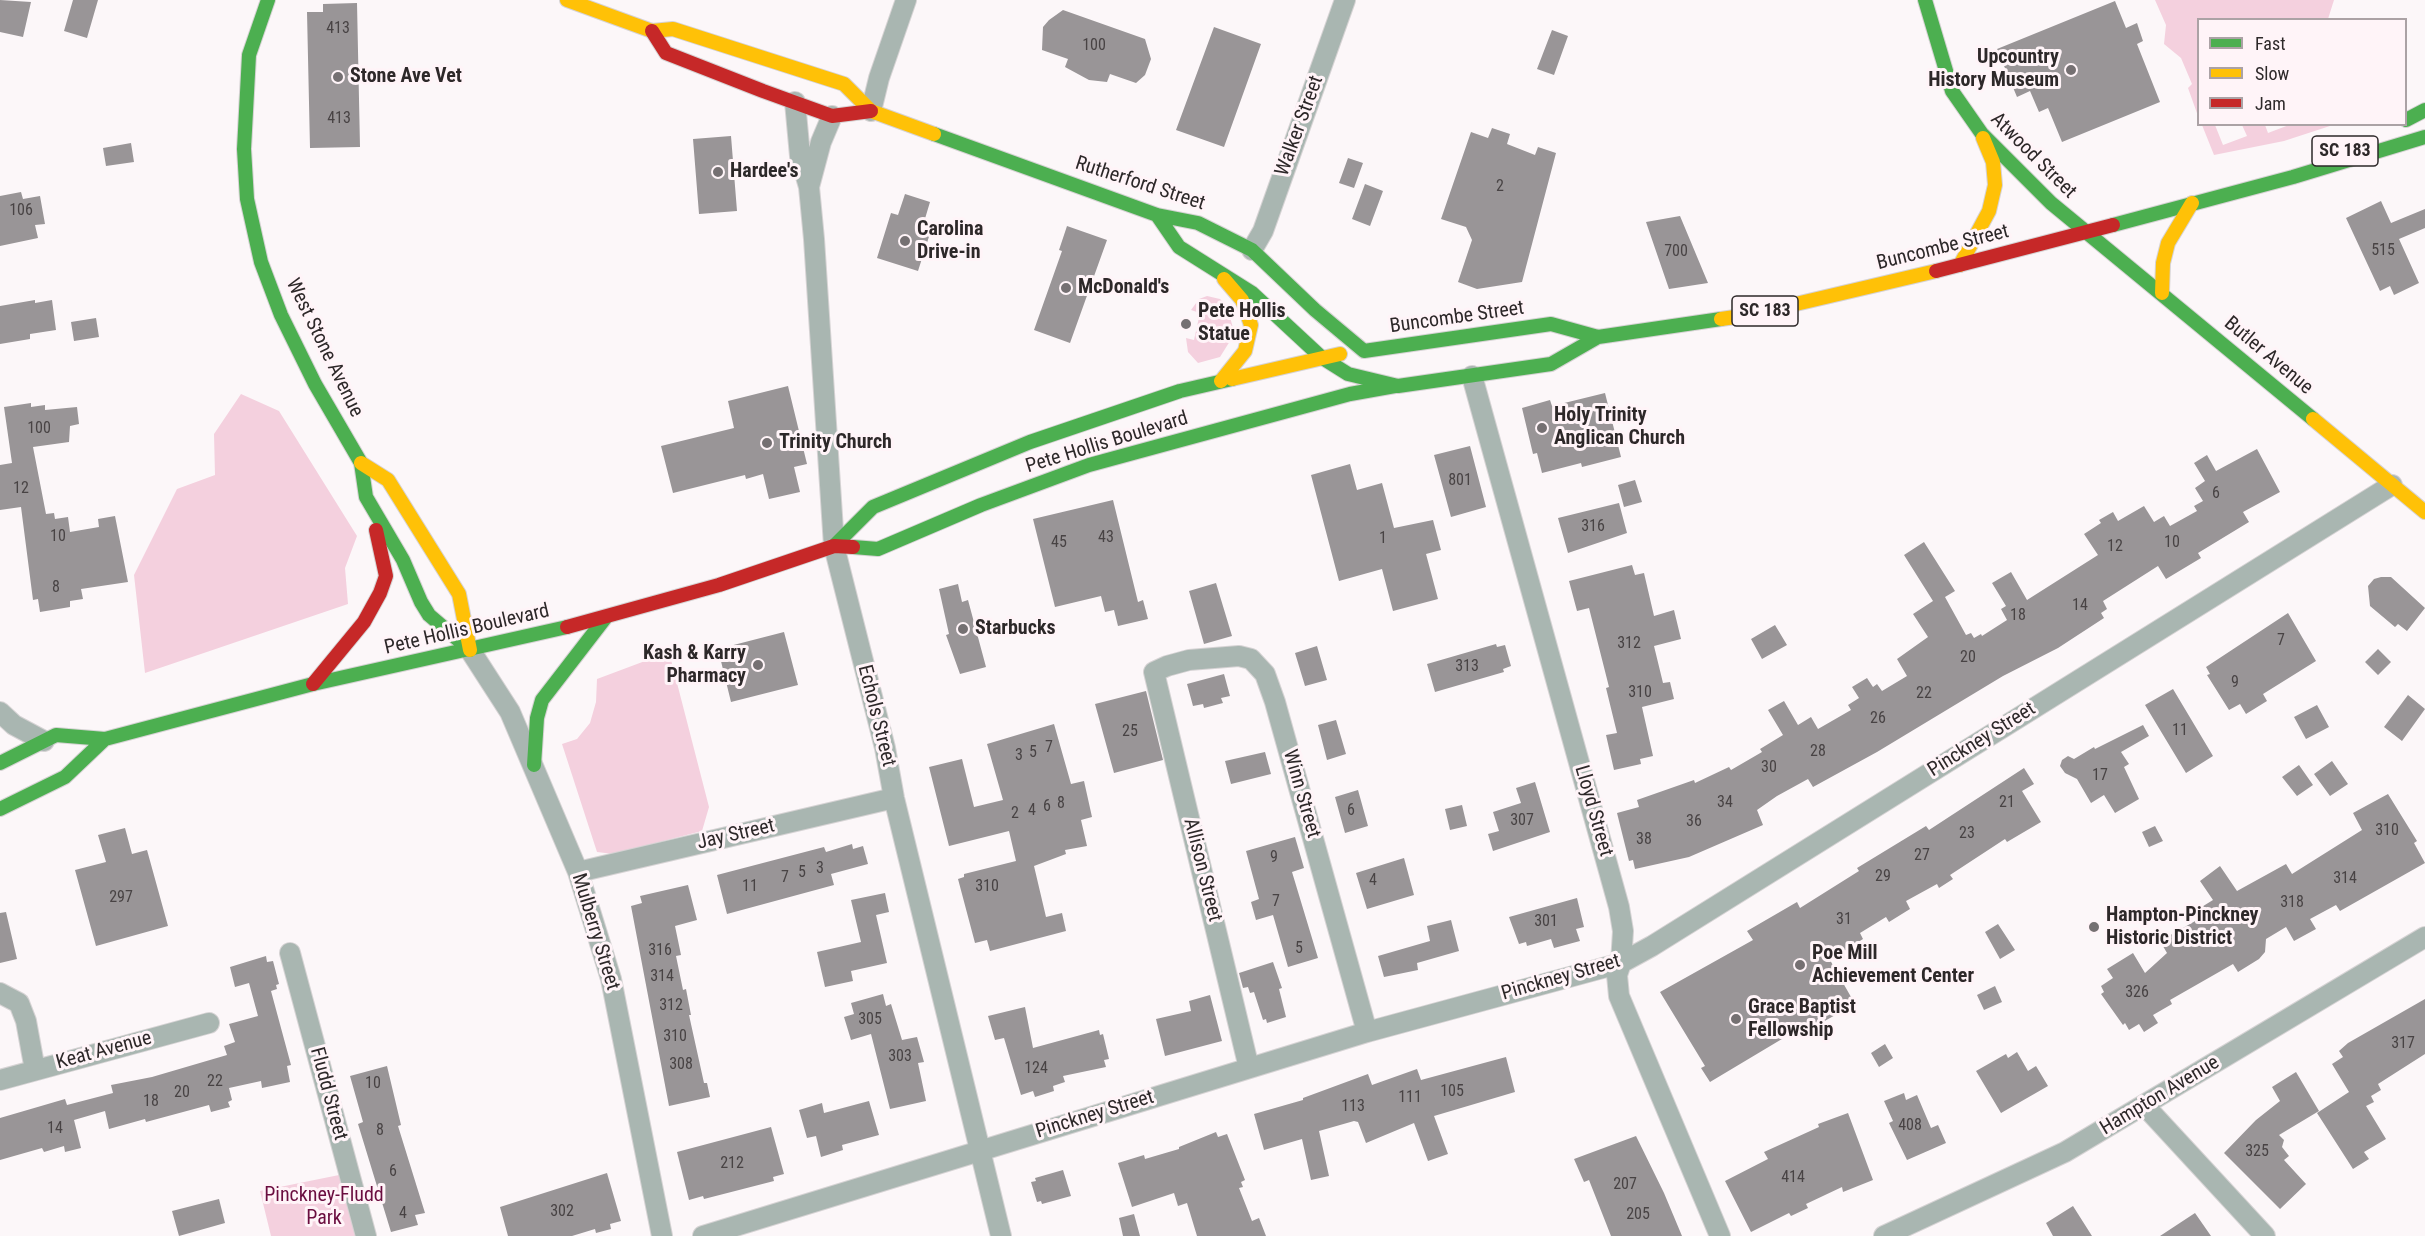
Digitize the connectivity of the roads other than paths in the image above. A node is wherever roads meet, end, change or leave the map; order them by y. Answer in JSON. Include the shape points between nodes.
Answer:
{"nodes":[{"id":1,"x":268,"y":0,"type":"edge"},
{"id":2,"x":567,"y":0,"type":"edge"},
{"id":3,"x":906,"y":0,"type":"edge"},
{"id":4,"x":1345,"y":0,"type":"edge"},
{"id":5,"x":1925,"y":0,"type":"edge"},
{"id":6,"x":652,"y":31,"type":"junction"},
{"id":7,"x":795,"y":102,"type":"junction"},
{"id":8,"x":2425,"y":110,"type":"edge"},
{"id":9,"x":871,"y":111,"type":"junction"},
{"id":10,"x":832,"y":116,"type":"junction"},
{"id":11,"x":2407,"y":119,"type":"edge"},
{"id":12,"x":1982,"y":134,"type":"junction"},
{"id":13,"x":2425,"y":137,"type":"edge"},
{"id":14,"x":2366,"y":140,"type":"dead end"},
{"id":15,"x":2293,"y":177,"type":"junction"},
{"id":16,"x":809,"y":187,"type":"junction"},
{"id":17,"x":2192,"y":204,"type":"junction"},
{"id":18,"x":1157,"y":215,"type":"junction"},
{"id":19,"x":2085,"y":232,"type":"junction"},
{"id":20,"x":1252,"y":250,"type":"junction"},
{"id":21,"x":1959,"y":265,"type":"junction"},
{"id":22,"x":1221,"y":275,"type":"junction"},
{"id":23,"x":2163,"y":293,"type":"junction"},
{"id":24,"x":1598,"y":337,"type":"junction"},
{"id":25,"x":1364,"y":351,"type":"junction"},
{"id":26,"x":1321,"y":357,"type":"junction"},
{"id":27,"x":1472,"y":376,"type":"junction"},
{"id":28,"x":1221,"y":381,"type":"junction"},
{"id":29,"x":1398,"y":386,"type":"junction"},
{"id":30,"x":361,"y":463,"type":"junction"},
{"id":31,"x":2392,"y":485,"type":"junction"},
{"id":32,"x":366,"y":497,"type":"junction"},
{"id":33,"x":2425,"y":512,"type":"edge"},
{"id":34,"x":834,"y":546,"type":"junction"},
{"id":35,"x":606,"y":617,"type":"junction"},
{"id":36,"x":470,"y":650,"type":"junction"},
{"id":37,"x":1154,"y":672,"type":"joint"},
{"id":38,"x":313,"y":684,"type":"junction"},
{"id":39,"x":0,"y":712,"type":"edge"},
{"id":40,"x":105,"y":739,"type":"junction"},
{"id":41,"x":44,"y":741,"type":"junction"},
{"id":42,"x":0,"y":763,"type":"edge"},
{"id":43,"x":534,"y":765,"type":"junction"},
{"id":44,"x":894,"y":798,"type":"junction"},
{"id":45,"x":0,"y":809,"type":"edge"},
{"id":46,"x":578,"y":872,"type":"junction"},
{"id":47,"x":2425,"y":937,"type":"edge"},
{"id":48,"x":290,"y":953,"type":"dead end"},
{"id":49,"x":1621,"y":963,"type":"junction"},
{"id":50,"x":0,"y":993,"type":"edge"},
{"id":51,"x":208,"y":1023,"type":"dead end"},
{"id":52,"x":1367,"y":1032,"type":"junction"},
{"id":53,"x":1249,"y":1068,"type":"junction"},
{"id":54,"x":35,"y":1070,"type":"junction"},
{"id":55,"x":0,"y":1080,"type":"edge"},
{"id":56,"x":2144,"y":1106,"type":"junction"},
{"id":57,"x":980,"y":1150,"type":"junction"},
{"id":58,"x":366,"y":1236,"type":"edge"},
{"id":59,"x":662,"y":1236,"type":"edge"},
{"id":60,"x":703,"y":1236,"type":"edge"},
{"id":61,"x":1001,"y":1236,"type":"edge"},
{"id":62,"x":1720,"y":1236,"type":"edge"},
{"id":63,"x":1884,"y":1236,"type":"edge"},
{"id":64,"x":2265,"y":1236,"type":"edge"}],
"edges":[{"from":1,"to":30,"type":"main road","name":"West Stone Avenue","via":[[249,55],[244,149],[247,199],[261,262],[281,315]]},
{"from":2,"to":6,"type":"main road","name":"Rutherford Street"},
{"from":3,"to":9,"type":"street"},
{"from":4,"to":20,"type":"street","name":"Walker Street","via":[[1263,231]]},
{"from":5,"to":12,"type":"main road","name":"Atwood Street","via":[[1952,91]]},
{"from":6,"to":7,"type":"main road","name":"Rutherford Street","via":[[666,53]]},
{"from":6,"to":9,"type":"main road","name":"Rutherford Street","via":[[673,29],[844,84]]},
{"from":7,"to":10,"type":"main road","name":"Rutherford Street"},
{"from":7,"to":16,"type":"street","name":"Echols Street","via":[[800,156]]},
{"from":8,"to":11,"type":"main road"},
{"from":9,"to":10,"type":"main road","name":"Rutherford Street"},
{"from":9,"to":18,"type":"main road","name":"Rutherford Street"},
{"from":10,"to":16,"type":"street","name":"Echols Street"},
{"from":12,"to":19,"type":"main road","name":"Atwood Street"},
{"from":12,"to":21,"type":"main road","via":[[1993,162],[1995,185],[1989,211]]},
{"from":13,"to":15,"type":"main road","name":"Buncombe Street"},
{"from":14,"to":15,"type":"main road","name":"Buncombe Street","number":"SC 183"},
{"from":15,"to":17,"type":"main road","name":"Buncombe Street","number":"SC 183"},
{"from":16,"to":34,"type":"street","name":"Echols Street"},
{"from":17,"to":19,"type":"main road","name":"Buncombe Street","number":"SC 183"},
{"from":17,"to":23,"type":"main road","via":[[2168,243]]},
{"from":18,"to":20,"type":"main road","name":"Rutherford Street","via":[[1198,223]]},
{"from":18,"to":22,"type":"main road","via":[[1179,248]]},
{"from":19,"to":21,"type":"main road","name":"Buncombe Street","number":"SC 183"},
{"from":19,"to":23,"type":"main road","name":"Butler Avenue"},
{"from":20,"to":25,"type":"main road","name":"Rutherford Street"},
{"from":21,"to":24,"type":"main road","name":"Buncombe Street","number":"SC 183","via":[[1749,315]]},
{"from":22,"to":26,"type":"main road","via":[[1252,293]]},
{"from":22,"to":28,"type":"main road","via":[[1242,300],[1251,325],[1245,351]]},
{"from":23,"to":31,"type":"main road","name":"Butler Avenue"},
{"from":24,"to":25,"type":"main road","name":"Buncombe Street","number":"SC 183","via":[[1551,324]]},
{"from":24,"to":27,"type":"main road","name":"Buncombe Street","number":"SC 183","via":[[1551,364]]},
{"from":25,"to":26,"type":"main road","name":"Buncombe Street","number":"SC 183"},
{"from":26,"to":28,"type":"main road","name":"Pete Hollis Boulevard","number":"SC 183"},
{"from":26,"to":29,"type":"main road","via":[[1347,374]]},
{"from":27,"to":29,"type":"main road","name":"Buncombe Street","number":"SC 183"},
{"from":27,"to":49,"type":"street","name":"Lloyd Street","via":[[1619,907],[1623,931]]},
{"from":28,"to":34,"type":"main road","name":"Pete Hollis Boulevard","number":"SC 183","via":[[1030,442],[873,507]]},
{"from":29,"to":34,"type":"main road","name":"Pete Hollis Boulevard","number":"SC 183","via":[[1350,394],[1089,465],[878,549]]},
{"from":30,"to":32,"type":"main road","name":"West Stone Avenue"},
{"from":30,"to":36,"type":"main road","name":"West Stone Avenue","via":[[387,480],[459,594]]},
{"from":31,"to":33,"type":"main road","name":"Butler Avenue"},
{"from":31,"to":49,"type":"street","name":"Pinckney Street"},
{"from":32,"to":36,"type":"main road","name":"West Stone Avenue","via":[[429,615]]},
{"from":32,"to":38,"type":"main road","via":[[386,576],[364,622]]},
{"from":34,"to":35,"type":"main road","name":"Pete Hollis Boulevard","number":"SC 183","via":[[719,585]]},
{"from":34,"to":44,"type":"street","name":"Echols Street"},
{"from":35,"to":36,"type":"main road","name":"Pete Hollis Boulevard","number":"SC 183"},
{"from":35,"to":43,"type":"main road","via":[[542,700]]},
{"from":36,"to":38,"type":"main road","name":"Pete Hollis Boulevard","number":"SC 183"},
{"from":36,"to":43,"type":"street","name":"Mulberry Street","via":[[510,712]]},
{"from":37,"to":52,"type":"street","name":"Winn Street","via":[[1189,660],[1226,655],[1251,659],[1265,674]]},
{"from":37,"to":53,"type":"street","name":"Allison Street"},
{"from":38,"to":40,"type":"main road","name":"Pete Hollis Boulevard","number":"SC 183"},
{"from":39,"to":41,"type":"street","via":[[14,725]]},
{"from":40,"to":41,"type":"main road","name":"Pete Hollis Boulevard","number":"SC 183","via":[[56,735]]},
{"from":40,"to":45,"type":"main road","name":"Pete Hollis Boulevard","number":"SC 183","via":[[65,777]]},
{"from":41,"to":42,"type":"main road","name":"Pete Hollis Boulevard","number":"SC 183"},
{"from":43,"to":46,"type":"street","name":"Mulberry Street"},
{"from":44,"to":46,"type":"street","name":"Jay Street"},
{"from":44,"to":57,"type":"street","name":"Echols Street"},
{"from":46,"to":59,"type":"street","name":"Mulberry Street","via":[[611,979]]},
{"from":47,"to":56,"type":"street","name":"Hampton Avenue"},
{"from":48,"to":58,"type":"street","name":"Fludd Street"},
{"from":49,"to":52,"type":"street","name":"Pinckney Street"},
{"from":49,"to":62,"type":"street","name":"Lloyd Street","via":[[1617,975],[1619,996]]},
{"from":50,"to":54,"type":"street","via":[[19,1003]]},
{"from":51,"to":54,"type":"street","name":"Keat Avenue"},
{"from":52,"to":53,"type":"street","name":"Pinckney Street"},
{"from":53,"to":57,"type":"street","name":"Pinckney Street"},
{"from":54,"to":55,"type":"street","name":"Keat Avenue"},
{"from":56,"to":63,"type":"street","name":"Hampton Avenue","via":[[2065,1152]]},
{"from":56,"to":64,"type":"street"},
{"from":57,"to":60,"type":"street","name":"Pinckney Street"},
{"from":57,"to":61,"type":"street","name":"Echols Street"}]}
